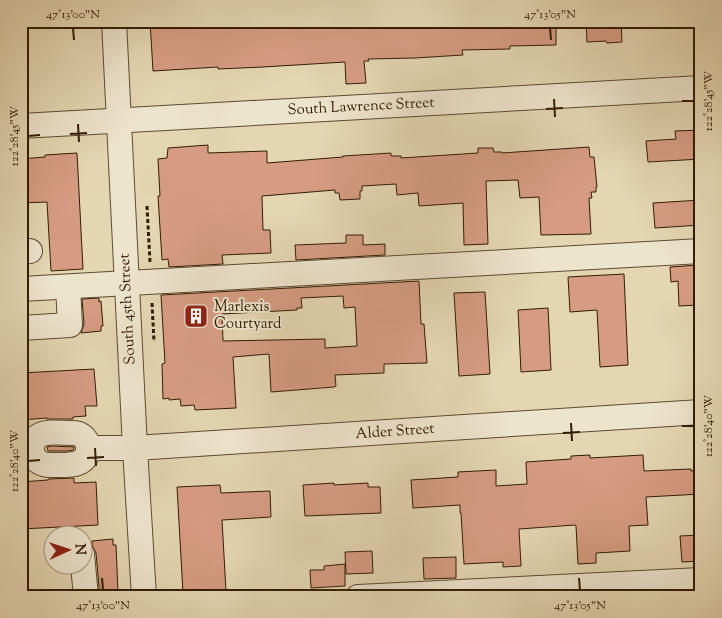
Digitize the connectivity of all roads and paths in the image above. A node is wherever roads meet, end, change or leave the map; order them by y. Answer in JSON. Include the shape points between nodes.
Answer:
{"nodes":[{"id":1,"x":114,"y":21,"type":"edge"},
{"id":2,"x":701,"y":88,"type":"edge"},
{"id":3,"x":119,"y":121,"type":"junction"},
{"id":4,"x":21,"y":126,"type":"edge"},
{"id":5,"x":701,"y":250,"type":"edge"},
{"id":6,"x":128,"y":284,"type":"junction"},
{"id":7,"x":68,"y":287,"type":"junction"},
{"id":8,"x":21,"y":289,"type":"edge"},
{"id":9,"x":21,"y":328,"type":"edge"},
{"id":10,"x":701,"y":412,"type":"edge"},
{"id":11,"x":26,"y":446,"type":"edge"},
{"id":12,"x":88,"y":448,"type":"junction"},
{"id":13,"x":135,"y":448,"type":"junction"},
{"id":14,"x":84,"y":576,"type":"edge"},
{"id":15,"x":701,"y":580,"type":"edge"},
{"id":16,"x":86,"y":597,"type":"edge"},
{"id":17,"x":144,"y":597,"type":"edge"},
{"id":18,"x":358,"y":597,"type":"edge"}],
"edges":[{"from":1,"to":3,"type":"street","name":"South 45th Street"},
{"from":2,"to":3,"type":"street","name":"South Lawrence Street"},
{"from":3,"to":4,"type":"street","name":"South Lawrence Street"},
{"from":3,"to":6,"type":"street","name":"South 45th Street"},
{"from":5,"to":6,"type":"street"},
{"from":6,"to":7,"type":"street"},
{"from":6,"to":13,"type":"street","name":"South 45th Street"},
{"from":7,"to":8,"type":"street"},
{"from":7,"to":9,"type":"street","via":[[70,325]]},
{"from":10,"to":13,"type":"street","name":"Alder Street"},
{"from":11,"to":12,"type":"street","via":[[39,436],[72,432],[85,438]]},
{"from":11,"to":12,"type":"street","via":[[36,460],[50,465],[81,462]]},
{"from":12,"to":13,"type":"street","name":"Alder Street"},
{"from":13,"to":17,"type":"street","name":"South 45th Street"},
{"from":14,"to":16,"type":"street"},
{"from":15,"to":18,"type":"street"}]}
